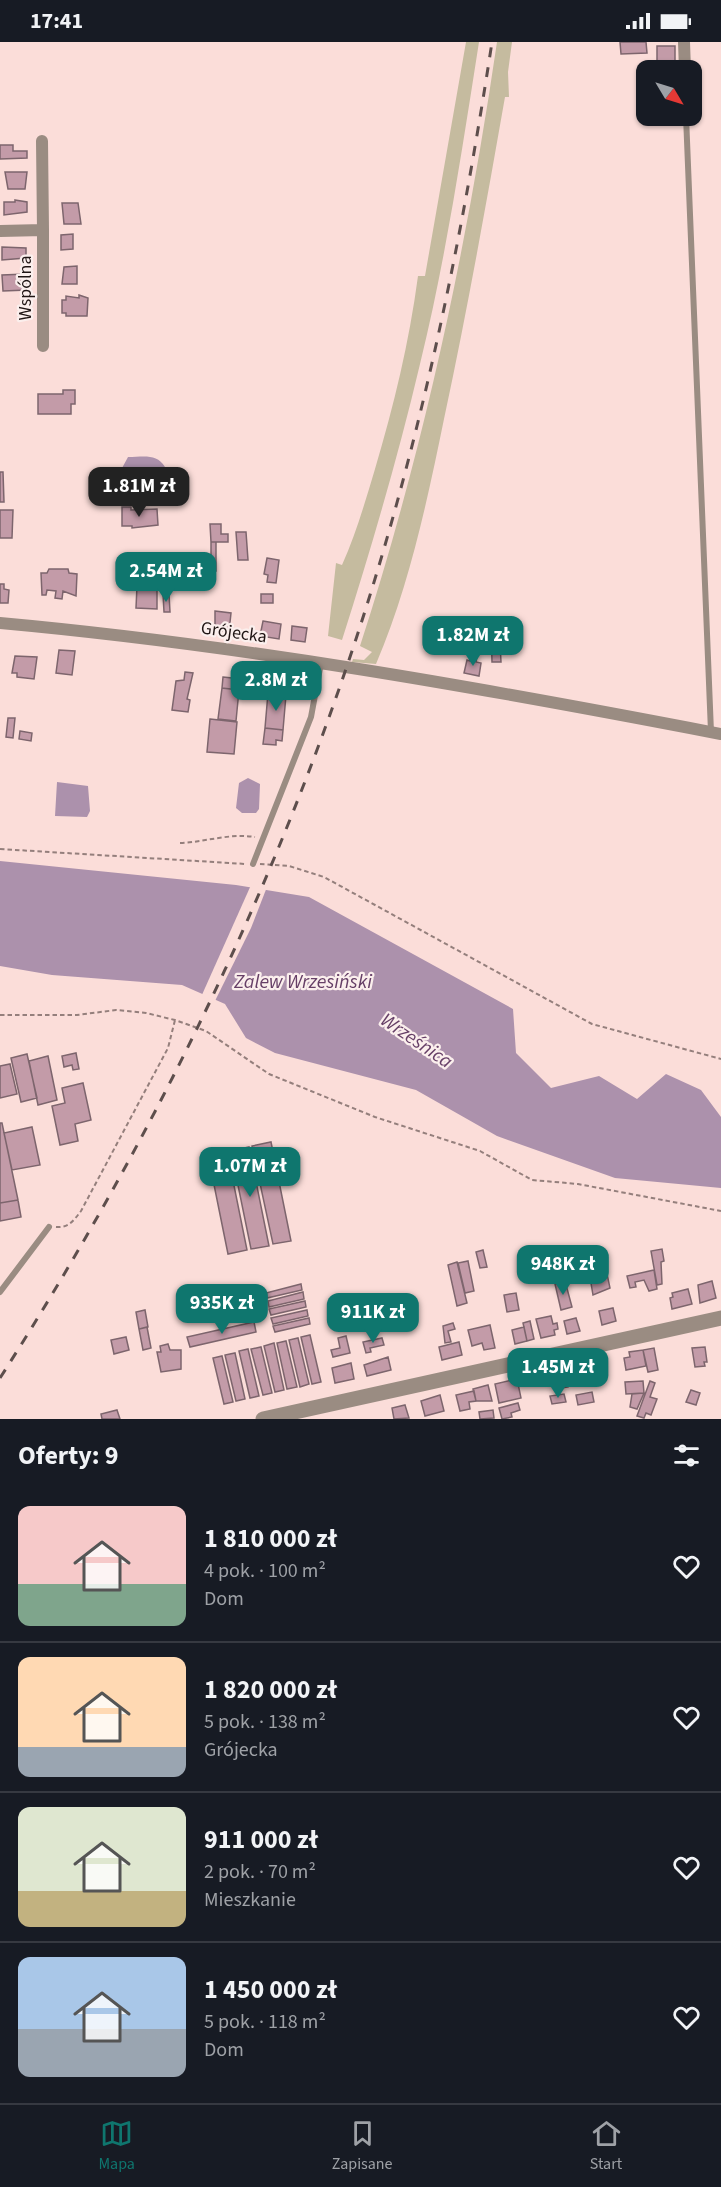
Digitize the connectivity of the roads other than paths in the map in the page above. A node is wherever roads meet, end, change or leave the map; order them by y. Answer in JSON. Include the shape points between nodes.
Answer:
{"nodes":[{"id":1,"x":684,"y":42,"type":"edge"},
{"id":2,"x":685,"y":60,"type":"edge"},
{"id":3,"x":686,"y":126,"type":"edge"},
{"id":4,"x":42,"y":141,"type":"dead end"},
{"id":5,"x":43,"y":230,"type":"junction"},
{"id":6,"x":0,"y":231,"type":"edge"},
{"id":7,"x":43,"y":346,"type":"dead end"},
{"id":8,"x":0,"y":623,"type":"edge"},
{"id":9,"x":322,"y":662,"type":"junction"},
{"id":10,"x":716,"y":733,"type":"edge"},
{"id":11,"x":253,"y":864,"type":"road end"},
{"id":12,"x":49,"y":1227,"type":"road end"},
{"id":13,"x":0,"y":1292,"type":"edge"},
{"id":14,"x":721,"y":1318,"type":"edge"},
{"id":15,"x":263,"y":1419,"type":"edge"}],
"edges":[{"from":1,"to":2,"type":"street"},
{"from":3,"to":10,"type":"lane"},
{"from":4,"to":5,"type":"street","name":"Wspólna"},
{"from":5,"to":6,"type":"street","name":"Wspólna"},
{"from":5,"to":7,"type":"street","name":"Wspólna"},
{"from":8,"to":9,"type":"street","name":"Grójecka"},
{"from":9,"to":10,"type":"street","name":"Grójecka"},
{"from":9,"to":11,"type":"lane","via":[[311,717]]},
{"from":12,"to":13,"type":"lane"},
{"from":14,"to":15,"type":"street"}]}
